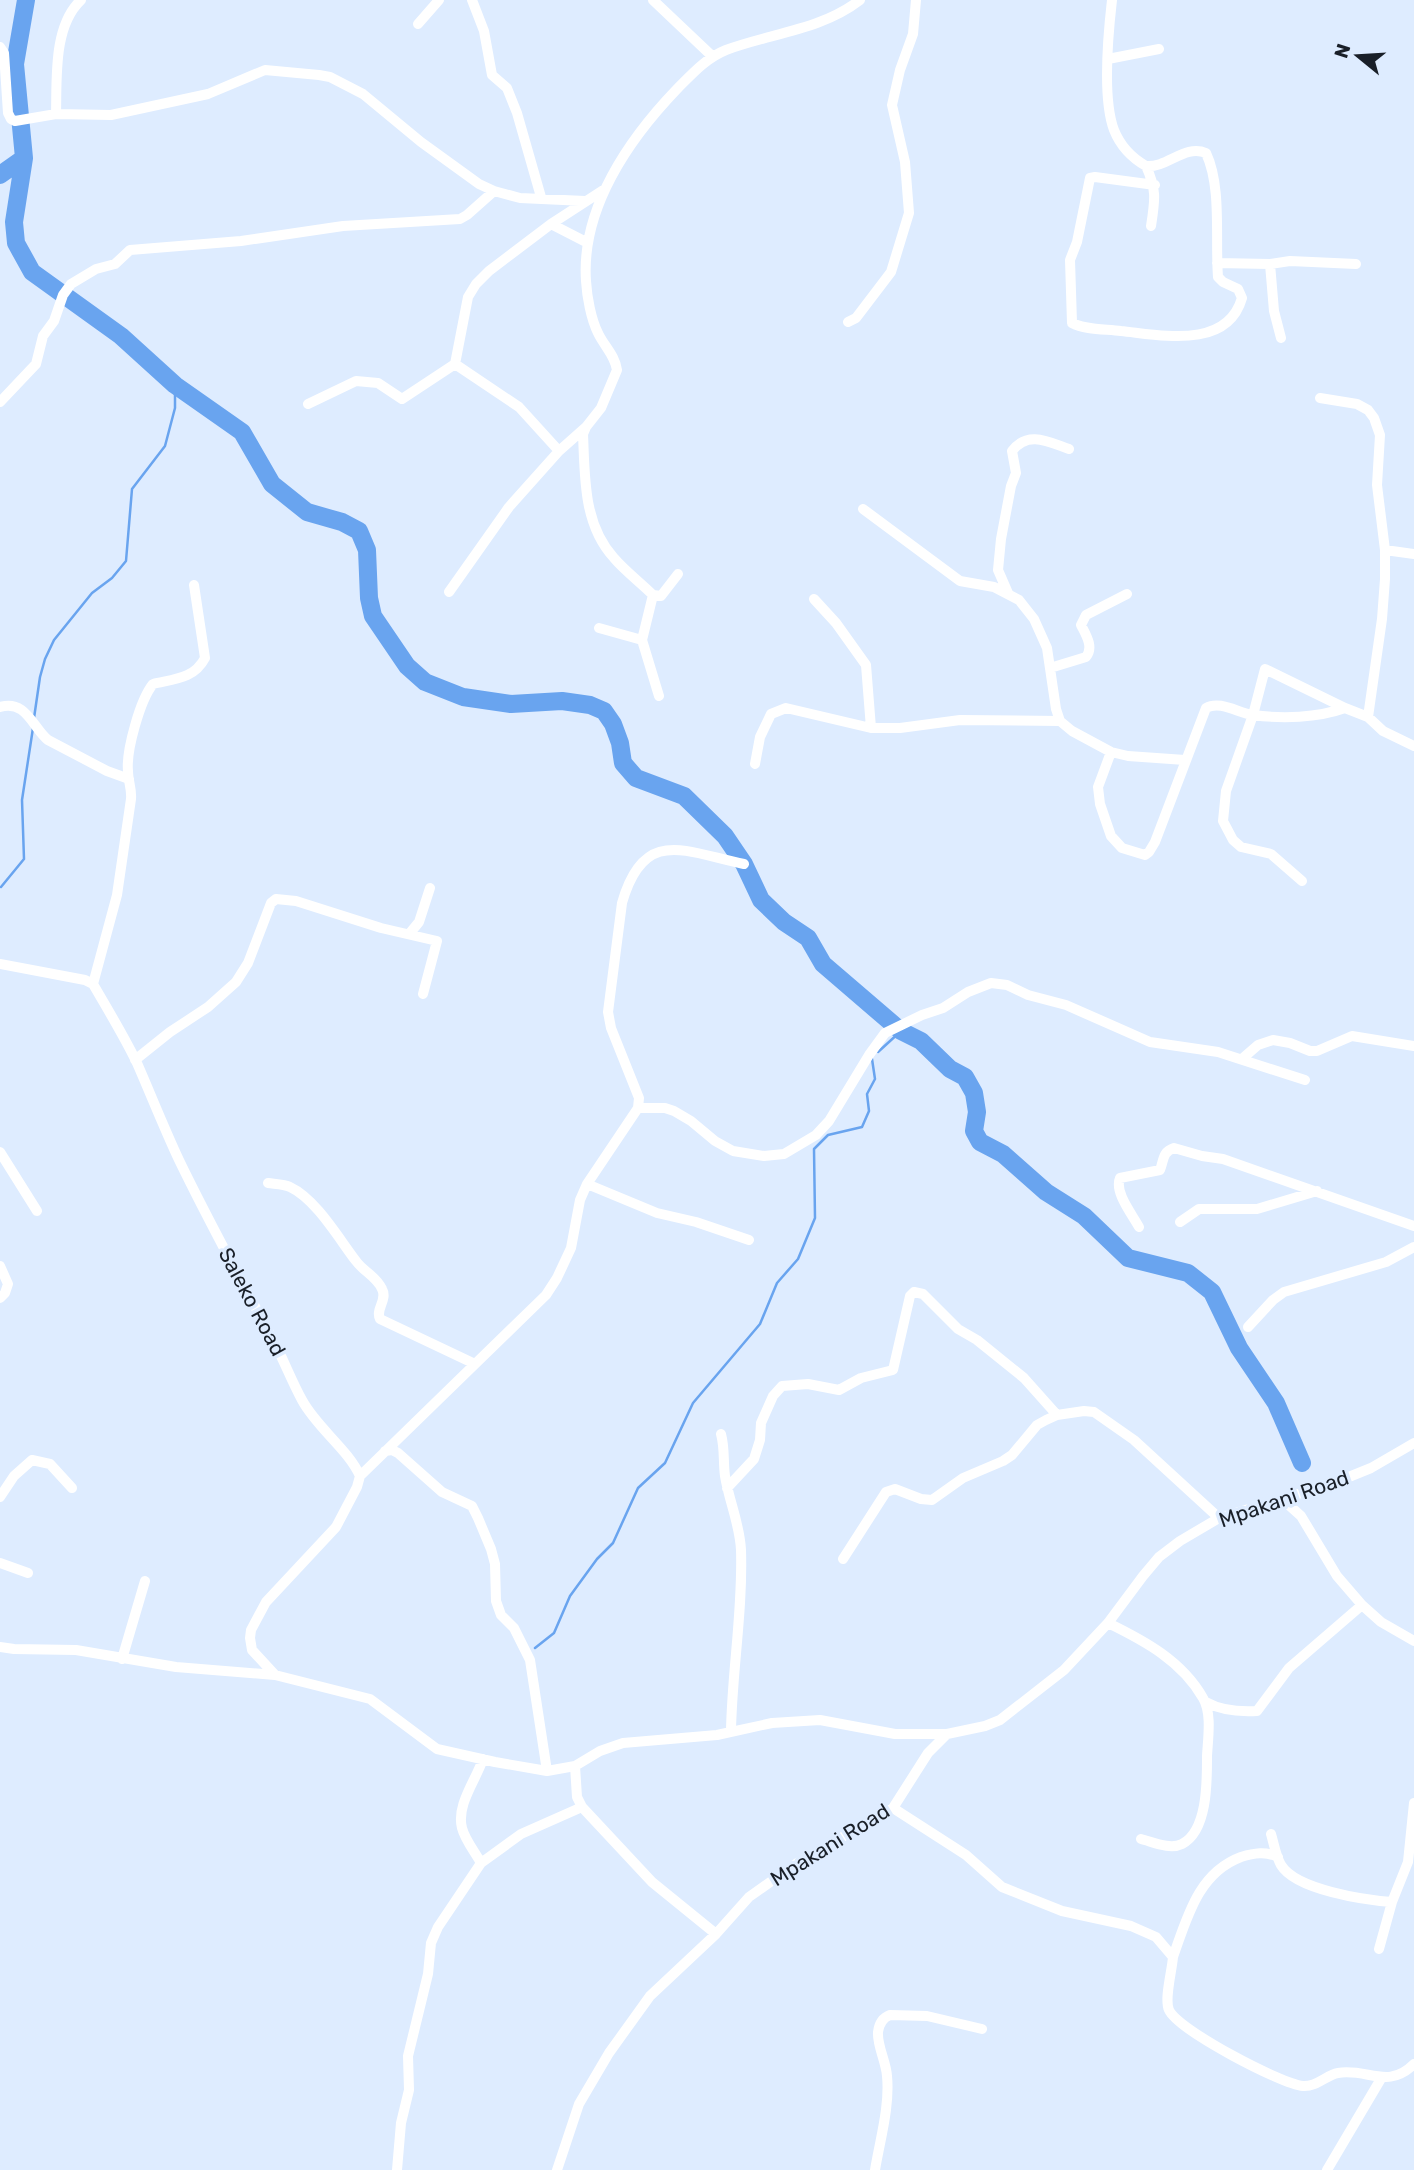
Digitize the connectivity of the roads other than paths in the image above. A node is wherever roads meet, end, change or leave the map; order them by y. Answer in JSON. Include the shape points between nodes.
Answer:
{"nodes":[{"id":1,"x":81,"y":0,"type":"edge"},
{"id":2,"x":439,"y":0,"type":"edge"},
{"id":3,"x":472,"y":0,"type":"edge"},
{"id":4,"x":653,"y":0,"type":"edge"},
{"id":5,"x":860,"y":0,"type":"edge"},
{"id":6,"x":916,"y":0,"type":"edge"},
{"id":7,"x":1112,"y":0,"type":"edge"},
{"id":8,"x":418,"y":24,"type":"dead end"},
{"id":9,"x":0,"y":47,"type":"edge"},
{"id":10,"x":1159,"y":49,"type":"dead end"},
{"id":11,"x":712,"y":56,"type":"junction"},
{"id":12,"x":1108,"y":60,"type":"junction"},
{"id":13,"x":56,"y":114,"type":"junction"},
{"id":14,"x":1146,"y":166,"type":"junction"},
{"id":15,"x":1155,"y":185,"type":"junction"},
{"id":16,"x":605,"y":189,"type":"junction"},
{"id":17,"x":494,"y":191,"type":"junction"},
{"id":18,"x":541,"y":197,"type":"junction"},
{"id":19,"x":585,"y":201,"type":"junction"},
{"id":20,"x":551,"y":224,"type":"junction"},
{"id":21,"x":1151,"y":226,"type":"dead end"},
{"id":22,"x":588,"y":243,"type":"junction"},
{"id":23,"x":1217,"y":263,"type":"junction"},
{"id":24,"x":1269,"y":264,"type":"junction"},
{"id":25,"x":1356,"y":264,"type":"dead end"},
{"id":26,"x":848,"y":322,"type":"dead end"},
{"id":27,"x":1281,"y":338,"type":"dead end"},
{"id":28,"x":455,"y":365,"type":"junction"},
{"id":29,"x":1320,"y":398,"type":"dead end"},
{"id":30,"x":0,"y":402,"type":"edge"},
{"id":31,"x":308,"y":404,"type":"dead end"},
{"id":32,"x":586,"y":427,"type":"junction"},
{"id":33,"x":1069,"y":449,"type":"dead end"},
{"id":34,"x":559,"y":451,"type":"junction"},
{"id":35,"x":863,"y":509,"type":"dead end"},
{"id":36,"x":1385,"y":550,"type":"junction"},
{"id":37,"x":1414,"y":554,"type":"edge"},
{"id":38,"x":678,"y":574,"type":"dead end"},
{"id":39,"x":194,"y":585,"type":"dead end"},
{"id":40,"x":449,"y":592,"type":"dead end"},
{"id":41,"x":1008,"y":593,"type":"junction"},
{"id":42,"x":1127,"y":594,"type":"dead end"},
{"id":43,"x":653,"y":595,"type":"junction"},
{"id":44,"x":814,"y":599,"type":"dead end"},
{"id":45,"x":599,"y":628,"type":"dead end"},
{"id":46,"x":642,"y":640,"type":"junction"},
{"id":47,"x":1050,"y":668,"type":"junction"},
{"id":48,"x":659,"y":696,"type":"dead end"},
{"id":49,"x":0,"y":706,"type":"edge"},
{"id":50,"x":1345,"y":708,"type":"junction"},
{"id":51,"x":1252,"y":715,"type":"junction"},
{"id":52,"x":1368,"y":717,"type":"junction"},
{"id":53,"x":1060,"y":721,"type":"junction"},
{"id":54,"x":871,"y":728,"type":"junction"},
{"id":55,"x":1414,"y":746,"type":"edge"},
{"id":56,"x":1111,"y":752,"type":"junction"},
{"id":57,"x":1185,"y":760,"type":"junction"},
{"id":58,"x":755,"y":764,"type":"dead end"},
{"id":59,"x":129,"y":779,"type":"junction"},
{"id":60,"x":744,"y":864,"type":"dead end"},
{"id":61,"x":1302,"y":881,"type":"dead end"},
{"id":62,"x":430,"y":888,"type":"dead end"},
{"id":63,"x":410,"y":933,"type":"junction"},
{"id":64,"x":0,"y":964,"type":"edge"},
{"id":65,"x":93,"y":984,"type":"junction"},
{"id":66,"x":423,"y":994,"type":"dead end"},
{"id":67,"x":1414,"y":1046,"type":"edge"},
{"id":68,"x":1243,"y":1058,"type":"junction"},
{"id":69,"x":135,"y":1060,"type":"junction"},
{"id":70,"x":1305,"y":1080,"type":"dead end"},
{"id":71,"x":638,"y":1108,"type":"junction"},
{"id":72,"x":0,"y":1152,"type":"edge"},
{"id":73,"x":268,"y":1183,"type":"dead end"},
{"id":74,"x":587,"y":1184,"type":"junction"},
{"id":75,"x":1317,"y":1191,"type":"junction"},
{"id":76,"x":37,"y":1211,"type":"dead end"},
{"id":77,"x":1180,"y":1222,"type":"dead end"},
{"id":78,"x":1414,"y":1226,"type":"edge"},
{"id":79,"x":1139,"y":1227,"type":"dead end"},
{"id":80,"x":749,"y":1240,"type":"dead end"},
{"id":81,"x":1414,"y":1247,"type":"edge"},
{"id":82,"x":0,"y":1266,"type":"edge"},
{"id":83,"x":0,"y":1298,"type":"edge"},
{"id":84,"x":1248,"y":1327,"type":"dead end"},
{"id":85,"x":475,"y":1364,"type":"junction"},
{"id":86,"x":1057,"y":1415,"type":"junction"},
{"id":87,"x":721,"y":1434,"type":"dead end"},
{"id":88,"x":1414,"y":1443,"type":"edge"},
{"id":89,"x":384,"y":1451,"type":"junction"},
{"id":90,"x":360,"y":1476,"type":"junction"},
{"id":91,"x":72,"y":1488,"type":"dead end"},
{"id":92,"x":727,"y":1488,"type":"junction"},
{"id":93,"x":0,"y":1497,"type":"edge"},
{"id":94,"x":1281,"y":1498,"type":"junction"},
{"id":95,"x":1219,"y":1518,"type":"junction"},
{"id":96,"x":843,"y":1559,"type":"dead end"},
{"id":97,"x":0,"y":1563,"type":"edge"},
{"id":98,"x":27,"y":1573,"type":"dead end"},
{"id":99,"x":145,"y":1581,"type":"dead end"},
{"id":100,"x":1362,"y":1605,"type":"junction"},
{"id":101,"x":1108,"y":1623,"type":"junction"},
{"id":102,"x":1414,"y":1641,"type":"edge"},
{"id":103,"x":0,"y":1647,"type":"edge"},
{"id":104,"x":122,"y":1658,"type":"junction"},
{"id":105,"x":275,"y":1675,"type":"junction"},
{"id":106,"x":1206,"y":1702,"type":"junction"},
{"id":107,"x":731,"y":1731,"type":"junction"},
{"id":108,"x":947,"y":1734,"type":"junction"},
{"id":109,"x":483,"y":1759,"type":"junction"},
{"id":110,"x":575,"y":1766,"type":"junction"},
{"id":111,"x":547,"y":1771,"type":"junction"},
{"id":112,"x":1414,"y":1803,"type":"edge"},
{"id":113,"x":582,"y":1807,"type":"junction"},
{"id":114,"x":893,"y":1808,"type":"junction"},
{"id":115,"x":1271,"y":1834,"type":"dead end"},
{"id":116,"x":1141,"y":1839,"type":"dead end"},
{"id":117,"x":1278,"y":1857,"type":"junction"},
{"id":118,"x":481,"y":1863,"type":"junction"},
{"id":119,"x":1392,"y":1902,"type":"junction"},
{"id":120,"x":716,"y":1934,"type":"junction"},
{"id":121,"x":1379,"y":1948,"type":"dead end"},
{"id":122,"x":1173,"y":1957,"type":"junction"},
{"id":123,"x":982,"y":2029,"type":"dead end"},
{"id":124,"x":1414,"y":2064,"type":"edge"},
{"id":125,"x":1382,"y":2077,"type":"junction"},
{"id":126,"x":397,"y":2170,"type":"edge"},
{"id":127,"x":557,"y":2170,"type":"edge"},
{"id":128,"x":875,"y":2170,"type":"edge"},
{"id":129,"x":1326,"y":2170,"type":"edge"}],
"edges":[{"from":1,"to":13,"type":"street","via":[[73,7],[57,51]]},
{"from":2,"to":8,"type":"street"},
{"from":3,"to":18,"type":"street","via":[[484,31],[492,75],[506,88],[517,113]]},
{"from":4,"to":11,"type":"street"},
{"from":5,"to":11,"type":"street","via":[[821,23]]},
{"from":6,"to":26,"type":"street","via":[[913,34],[892,105],[905,162],[909,213],[891,272]]},
{"from":7,"to":12,"type":"street"},
{"from":9,"to":13,"type":"street","via":[[5,53],[9,117],[15,121]]},
{"from":10,"to":12,"type":"street"},
{"from":11,"to":16,"type":"street","via":[[637,133]]},
{"from":12,"to":14,"type":"street","via":[[1114,130],[1124,147]]},
{"from":13,"to":17,"type":"street","via":[[111,116],[208,94],[265,70],[324,76],[363,94],[421,142]]},
{"from":14,"to":15,"type":"street"},
{"from":14,"to":23,"type":"street","via":[[1190,151],[1206,153],[1215,192]]},
{"from":15,"to":21,"type":"street"},
{"from":15,"to":23,"type":"street","via":[[1090,178],[1070,260],[1072,323],[1164,336],[1219,329],[1232,319],[1242,298],[1238,289],[1220,280]]},
{"from":16,"to":19,"type":"street"},
{"from":16,"to":22,"type":"street"},
{"from":17,"to":18,"type":"street","via":[[520,198]]},
{"from":17,"to":30,"type":"street","via":[[460,219],[351,225],[242,241],[130,250],[115,264],[71,284],[43,336],[32,369]]},
{"from":18,"to":19,"type":"street"},
{"from":19,"to":20,"type":"street"},
{"from":20,"to":22,"type":"street"},
{"from":20,"to":28,"type":"street","via":[[476,284],[468,297]]},
{"from":22,"to":32,"type":"street","via":[[586,284],[593,318],[617,370],[601,408]]},
{"from":23,"to":24,"type":"street"},
{"from":24,"to":25,"type":"street"},
{"from":24,"to":27,"type":"street"},
{"from":28,"to":31,"type":"street","via":[[402,399],[378,383],[356,381]]},
{"from":28,"to":34,"type":"street","via":[[519,407]]},
{"from":29,"to":36,"type":"street","via":[[1357,404],[1374,418],[1380,435],[1377,485]]},
{"from":32,"to":34,"type":"street"},
{"from":32,"to":43,"type":"street","via":[[586,492],[594,525],[614,558]]},
{"from":33,"to":41,"type":"street","via":[[1033,438],[1018,443],[1012,451],[1016,473],[998,570]]},
{"from":34,"to":40,"type":"street","via":[[509,507]]},
{"from":35,"to":41,"type":"street","via":[[960,581]]},
{"from":36,"to":37,"type":"street"},
{"from":36,"to":52,"type":"street","via":[[1382,619]]},
{"from":38,"to":43,"type":"street","via":[[661,596]]},
{"from":39,"to":59,"type":"street","via":[[205,658],[184,678],[153,684],[149,689],[129,759]]},
{"from":41,"to":47,"type":"street","via":[[1034,619]]},
{"from":42,"to":47,"type":"street","via":[[1086,615],[1081,625],[1089,644],[1086,657]]},
{"from":43,"to":46,"type":"street"},
{"from":44,"to":54,"type":"street","via":[[866,665]]},
{"from":45,"to":46,"type":"street"},
{"from":46,"to":48,"type":"street"},
{"from":47,"to":53,"type":"street"},
{"from":49,"to":59,"type":"street","via":[[15,707],[34,720],[48,740]]},
{"from":50,"to":51,"type":"street","via":[[1311,716]]},
{"from":50,"to":51,"type":"street","via":[[1265,669]]},
{"from":50,"to":52,"type":"street"},
{"from":51,"to":57,"type":"street","via":[[1219,706],[1206,708]]},
{"from":51,"to":61,"type":"street","via":[[1226,791],[1223,821],[1241,847],[1270,854]]},
{"from":52,"to":55,"type":"street","via":[[1383,731]]},
{"from":53,"to":54,"type":"street","via":[[960,720],[900,729]]},
{"from":53,"to":56,"type":"street"},
{"from":54,"to":58,"type":"street","via":[[779,710],[772,714],[761,737]]},
{"from":56,"to":57,"type":"street"},
{"from":56,"to":57,"type":"street","via":[[1098,787],[1100,804],[1111,836],[1122,848],[1145,855],[1155,842]]},
{"from":59,"to":65,"type":"street","via":[[131,799],[117,895]]},
{"from":60,"to":71,"type":"street","via":[[672,849],[649,857],[626,888],[608,1012],[639,1098]]},
{"from":62,"to":63,"type":"street","via":[[419,922]]},
{"from":63,"to":66,"type":"street","via":[[437,941]]},
{"from":63,"to":69,"type":"street","via":[[276,899],[236,982]]},
{"from":64,"to":65,"type":"street"},
{"from":65,"to":69,"type":"street","name":"Saleko Road"},
{"from":67,"to":68,"type":"street","via":[[1352,1037],[1310,1051],[1273,1040]]},
{"from":68,"to":70,"type":"street"},
{"from":68,"to":71,"type":"street","via":[[1150,1042],[1066,1005],[997,982],[886,1033],[829,1121],[816,1135],[784,1154],[733,1151],[674,1111]]},
{"from":69,"to":90,"type":"street","name":"Saleko Road","via":[[209,1223],[302,1399]]},
{"from":71,"to":74,"type":"street"},
{"from":72,"to":76,"type":"street"},
{"from":73,"to":85,"type":"street","via":[[290,1186],[337,1232],[358,1264],[382,1288],[378,1317]]},
{"from":74,"to":80,"type":"street","via":[[657,1213]]},
{"from":74,"to":85,"type":"street","via":[[557,1278],[546,1295]]},
{"from":75,"to":77,"type":"street","via":[[1257,1209],[1199,1209]]},
{"from":75,"to":78,"type":"street"},
{"from":75,"to":79,"type":"street","via":[[1223,1159],[1174,1148],[1166,1152],[1160,1170],[1118,1181]]},
{"from":81,"to":84,"type":"street","via":[[1386,1262],[1284,1292]]},
{"from":82,"to":83,"type":"street","via":[[8,1283]]},
{"from":85,"to":89,"type":"street"},
{"from":86,"to":92,"type":"street","via":[[1024,1378],[957,1329],[923,1294],[914,1292],[894,1370],[861,1378],[839,1390],[808,1384],[782,1387],[761,1423],[754,1459]]},
{"from":86,"to":95,"type":"street","via":[[1094,1412],[1152,1454]]},
{"from":86,"to":96,"type":"street","via":[[1037,1425],[1003,1461],[963,1478],[932,1500],[895,1489],[886,1492]]},
{"from":87,"to":92,"type":"street"},
{"from":88,"to":94,"type":"street","name":"Mpakani Road","via":[[1354,1475]]},
{"from":89,"to":90,"type":"street"},
{"from":89,"to":111,"type":"street","via":[[398,1453],[442,1492],[471,1506],[478,1518],[495,1564],[501,1615],[514,1628],[530,1660]]},
{"from":90,"to":105,"type":"street","via":[[337,1527],[266,1602],[251,1630],[253,1650]]},
{"from":91,"to":93,"type":"street","via":[[50,1464],[33,1460],[14,1476]]},
{"from":92,"to":107,"type":"street","via":[[741,1550]]},
{"from":94,"to":95,"type":"street","name":"Mpakani Road"},
{"from":94,"to":100,"type":"street","via":[[1301,1516],[1337,1576]]},
{"from":95,"to":101,"type":"street","name":"Mpakani Road","via":[[1159,1557]]},
{"from":97,"to":98,"type":"street"},
{"from":99,"to":104,"type":"street"},
{"from":100,"to":102,"type":"street"},
{"from":100,"to":106,"type":"street","via":[[1289,1668],[1257,1711],[1216,1708]]},
{"from":101,"to":106,"type":"street","via":[[1171,1660]]},
{"from":101,"to":108,"type":"street","name":"Mpakani Road","via":[[1064,1670],[1000,1720]]},
{"from":103,"to":104,"type":"street","via":[[76,1650]]},
{"from":104,"to":105,"type":"street"},
{"from":105,"to":109,"type":"street","via":[[370,1699],[437,1749]]},
{"from":106,"to":116,"type":"street","via":[[1207,1785],[1196,1828],[1180,1846]]},
{"from":107,"to":108,"type":"street","via":[[820,1720],[895,1734]]},
{"from":107,"to":110,"type":"street","via":[[623,1743]]},
{"from":108,"to":114,"type":"street","name":"Mpakani Road","via":[[928,1754]]},
{"from":109,"to":111,"type":"street"},
{"from":109,"to":118,"type":"street","via":[[461,1817]]},
{"from":110,"to":111,"type":"street"},
{"from":110,"to":113,"type":"street"},
{"from":112,"to":119,"type":"street","via":[[1408,1862]]},
{"from":113,"to":118,"type":"street","via":[[521,1834]]},
{"from":113,"to":120,"type":"street","via":[[652,1882]]},
{"from":114,"to":120,"type":"street","name":"Mpakani Road","via":[[797,1863],[749,1897]]},
{"from":114,"to":122,"type":"street","via":[[966,1855],[1002,1887],[1062,1911],[1131,1926],[1156,1937]]},
{"from":115,"to":117,"type":"street"},
{"from":117,"to":119,"type":"street","via":[[1281,1866],[1297,1879],[1346,1896]]},
{"from":117,"to":122,"type":"street","via":[[1251,1854],[1206,1880]]},
{"from":118,"to":126,"type":"street","via":[[431,1943],[408,2056],[409,2090]]},
{"from":119,"to":121,"type":"street"},
{"from":120,"to":127,"type":"street","name":"Mpakani Road","via":[[650,1996],[609,2053],[579,2104]]},
{"from":122,"to":125,"type":"street","via":[[1169,2011],[1231,2055],[1304,2086],[1336,2073]]},
{"from":123,"to":128,"type":"street","via":[[927,2016],[884,2017],[877,2036],[887,2076]]},
{"from":124,"to":125,"type":"street","via":[[1405,2073]]},
{"from":125,"to":129,"type":"street"}]}
